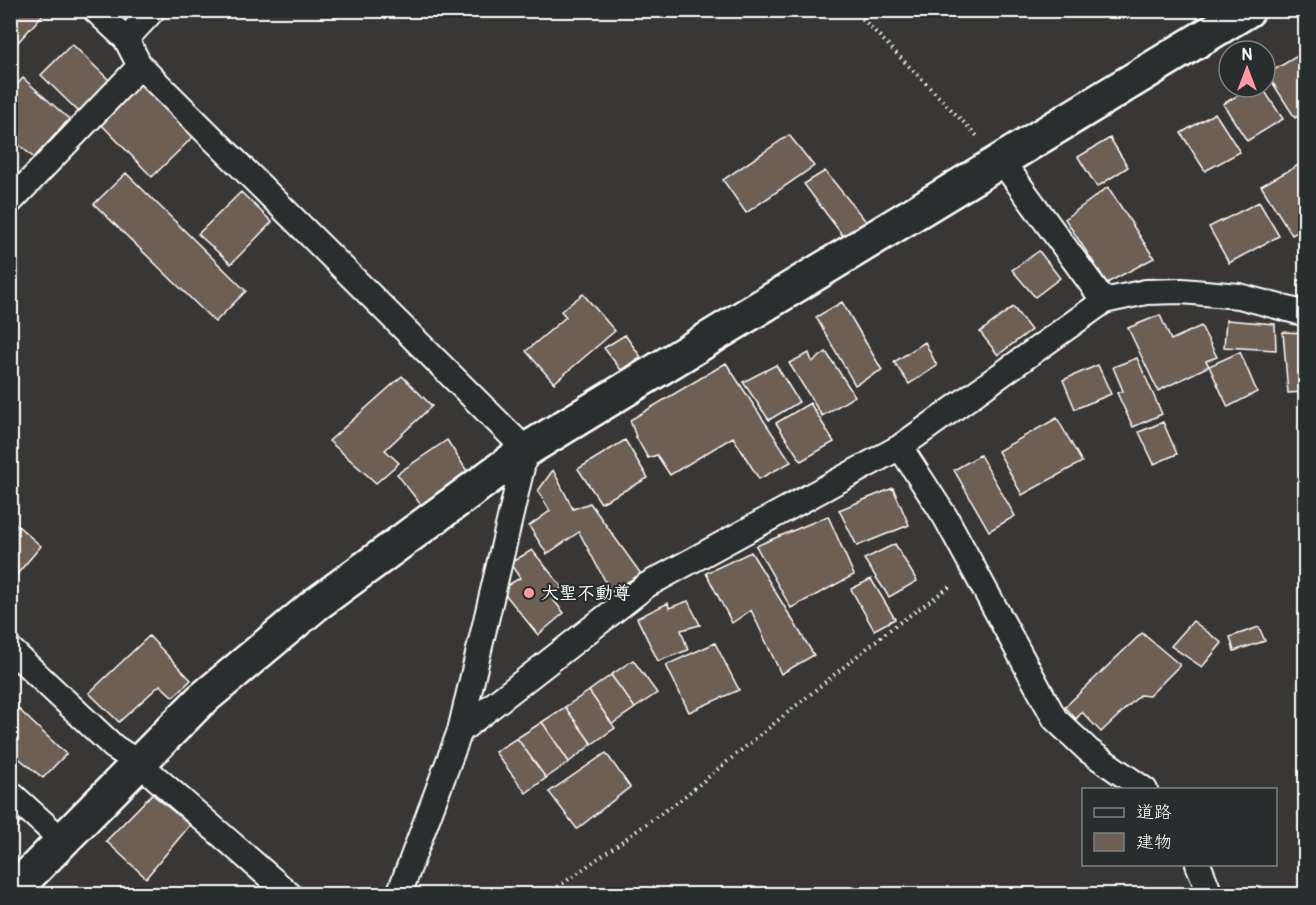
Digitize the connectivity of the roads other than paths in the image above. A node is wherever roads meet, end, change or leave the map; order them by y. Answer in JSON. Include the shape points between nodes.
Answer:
{"nodes":[{"id":1,"x":95,"y":10,"type":"edge"},
{"id":2,"x":153,"y":10,"type":"edge"},
{"id":3,"x":1248,"y":10,"type":"edge"},
{"id":4,"x":126,"y":39,"type":"junction"},
{"id":5,"x":140,"y":66,"type":"junction"},
{"id":6,"x":1001,"y":160,"type":"junction"},
{"id":7,"x":10,"y":202,"type":"edge"},
{"id":8,"x":1104,"y":301,"type":"junction"},
{"id":9,"x":1305,"y":314,"type":"edge"},
{"id":10,"x":900,"y":447,"type":"junction"},
{"id":11,"x":526,"y":450,"type":"junction"},
{"id":12,"x":10,"y":649,"type":"edge"},
{"id":13,"x":460,"y":731,"type":"junction"},
{"id":14,"x":139,"y":763,"type":"junction"},
{"id":15,"x":1144,"y":788,"type":"edge"},
{"id":16,"x":10,"y":793,"type":"edge"},
{"id":17,"x":63,"y":841,"type":"junction"},
{"id":18,"x":1199,"y":866,"type":"edge"},
{"id":19,"x":10,"y":894,"type":"edge"},
{"id":20,"x":290,"y":894,"type":"edge"},
{"id":21,"x":399,"y":894,"type":"edge"},
{"id":22,"x":1209,"y":894,"type":"edge"}],
"edges":[{"from":1,"to":4,"type":"street"},
{"from":2,"to":4,"type":"street"},
{"from":3,"to":6,"type":"street"},
{"from":4,"to":5,"type":"street"},
{"from":5,"to":7,"type":"street"},
{"from":5,"to":11,"type":"street"},
{"from":6,"to":8,"type":"street"},
{"from":6,"to":11,"type":"street"},
{"from":8,"to":9,"type":"street","via":[[1146,292],[1182,291],[1239,296]]},
{"from":8,"to":10,"type":"street"},
{"from":10,"to":13,"type":"street","via":[[647,585]]},
{"from":10,"to":15,"type":"street","via":[[946,518],[1055,719],[1089,751]]},
{"from":11,"to":13,"type":"street"},
{"from":11,"to":14,"type":"street","via":[[315,605],[200,700]]},
{"from":12,"to":14,"type":"street","via":[[114,747]]},
{"from":13,"to":21,"type":"street"},
{"from":14,"to":17,"type":"street"},
{"from":14,"to":20,"type":"street"},
{"from":16,"to":17,"type":"street"},
{"from":17,"to":19,"type":"street"},
{"from":18,"to":22,"type":"street"}]}
